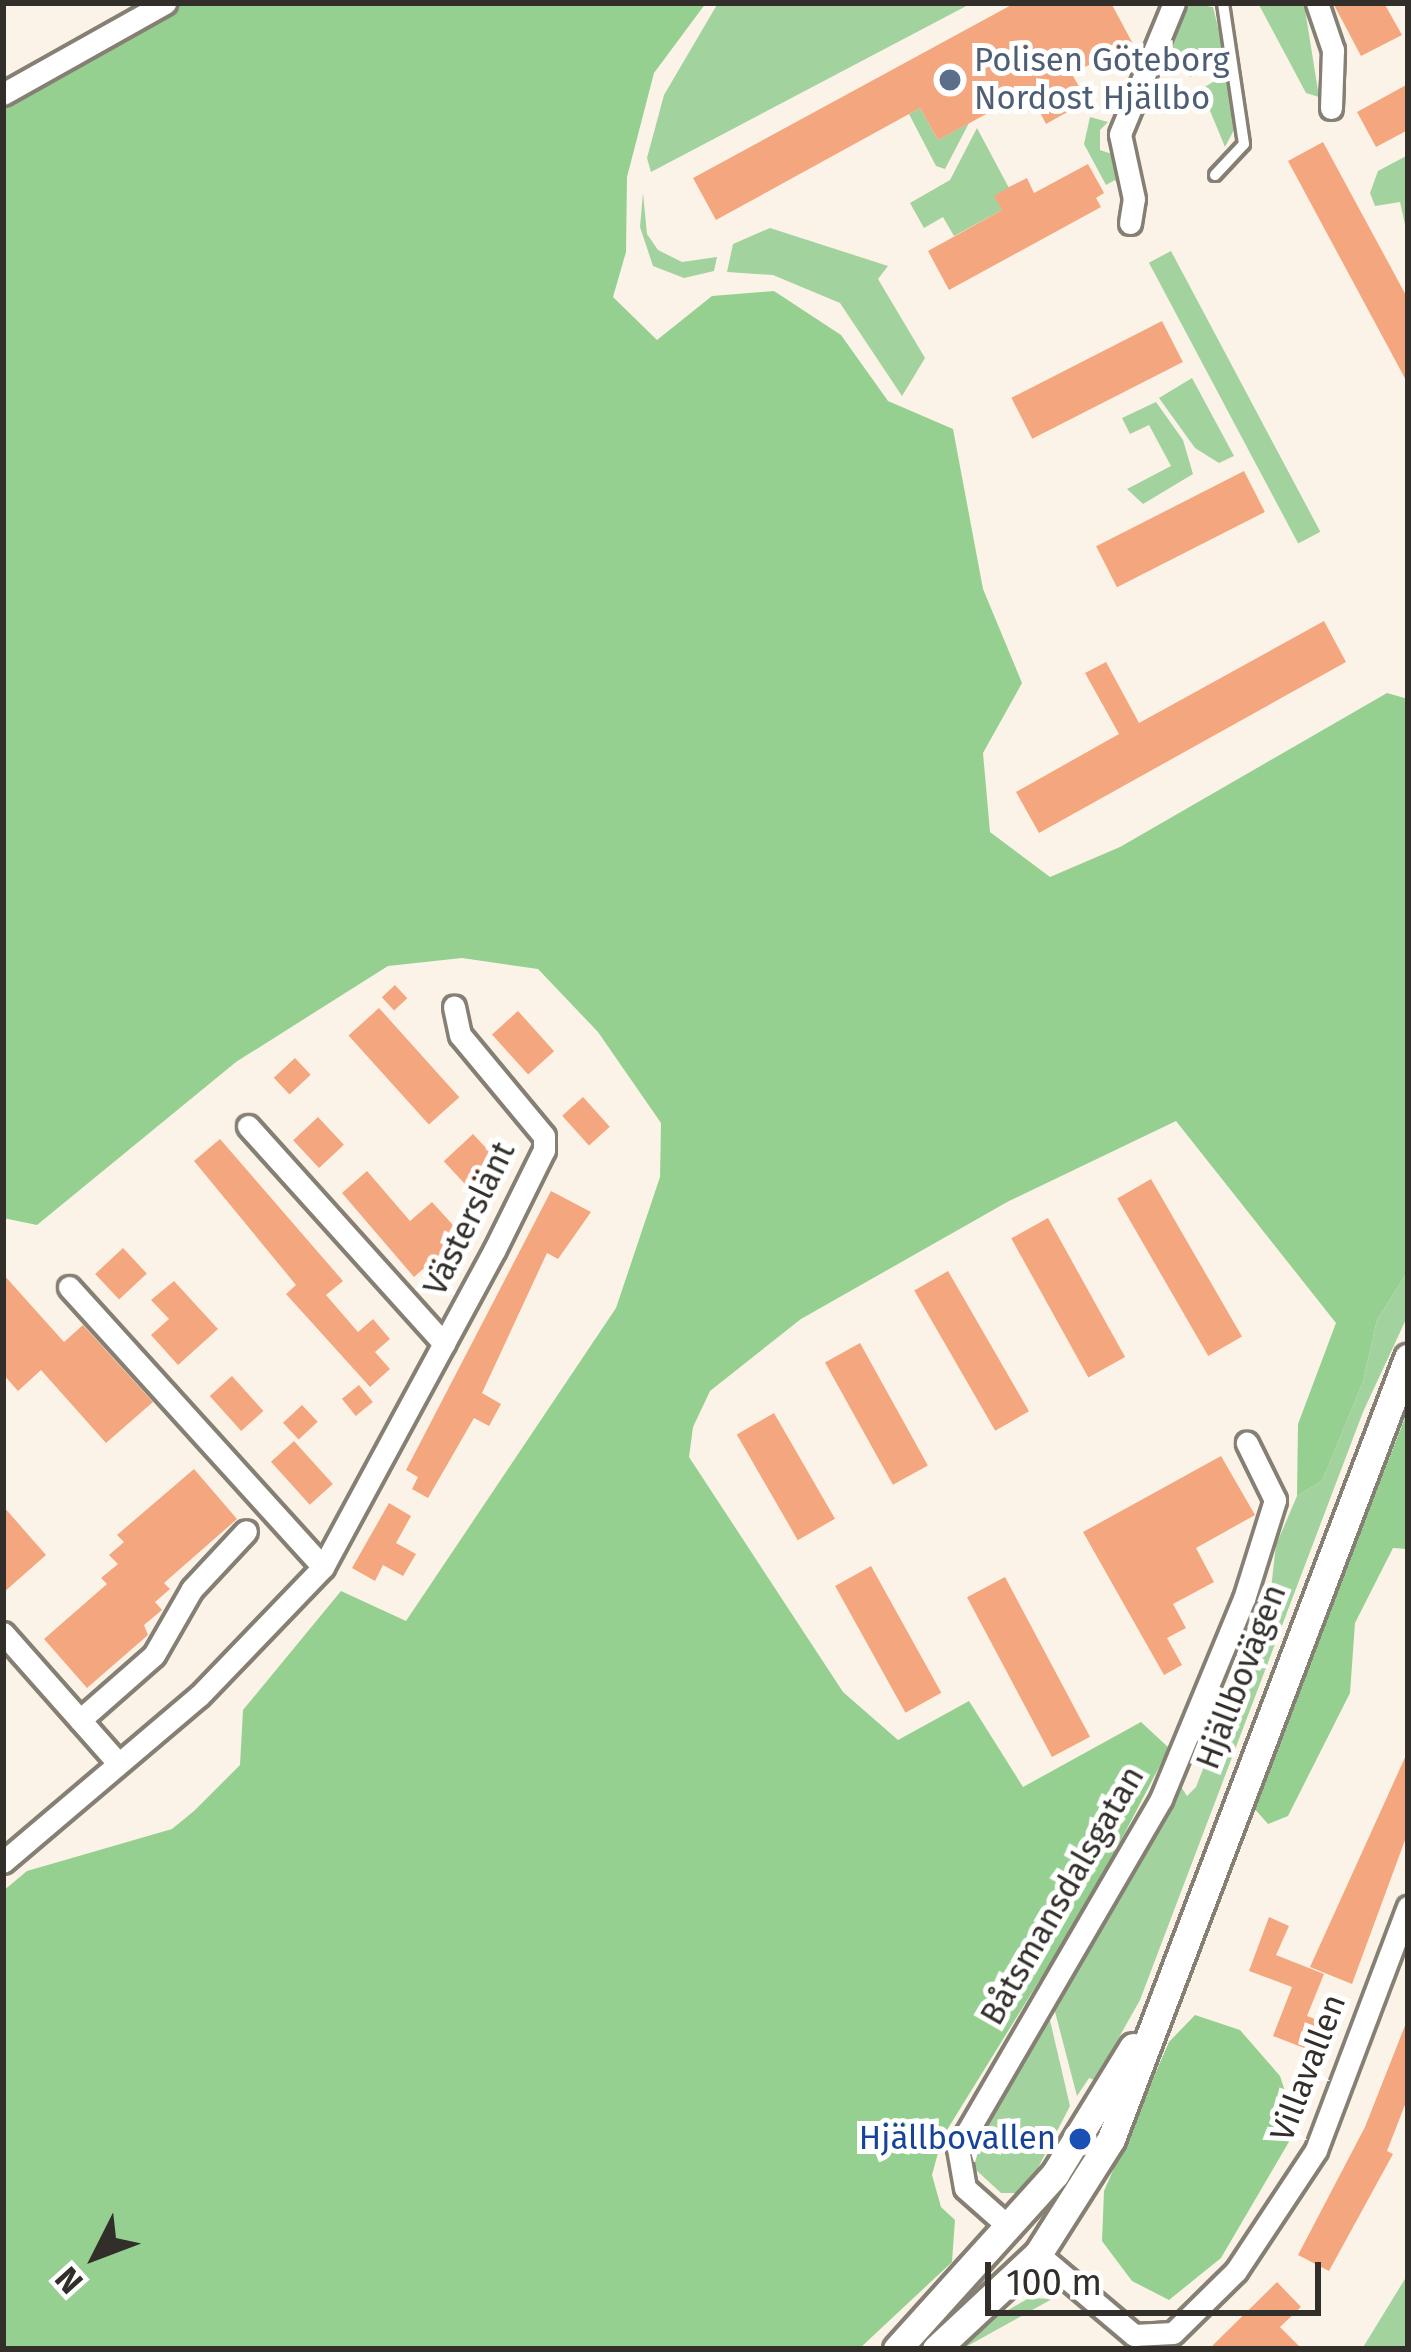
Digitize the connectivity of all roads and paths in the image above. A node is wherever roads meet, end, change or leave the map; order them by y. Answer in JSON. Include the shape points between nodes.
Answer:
{"nodes":[{"id":1,"x":165,"y":3,"type":"edge"},
{"id":2,"x":1174,"y":3,"type":"edge"},
{"id":3,"x":1223,"y":3,"type":"edge"},
{"id":4,"x":1317,"y":3,"type":"edge"},
{"id":5,"x":3,"y":94,"type":"edge"},
{"id":6,"x":1330,"y":108,"type":"dead end"},
{"id":7,"x":1215,"y":175,"type":"dead end"},
{"id":8,"x":1130,"y":223,"type":"dead end"},
{"id":9,"x":454,"y":1006,"type":"dead end"},
{"id":10,"x":248,"y":1126,"type":"dead end"},
{"id":11,"x":69,"y":1287,"type":"dead end"},
{"id":12,"x":444,"y":1344,"type":"junction"},
{"id":13,"x":1408,"y":1358,"type":"edge"},
{"id":14,"x":1247,"y":1443,"type":"dead end"},
{"id":15,"x":246,"y":1531,"type":"dead end"},
{"id":16,"x":323,"y":1567,"type":"junction"},
{"id":17,"x":3,"y":1634,"type":"edge"},
{"id":18,"x":80,"y":1720,"type":"junction"},
{"id":19,"x":117,"y":1762,"type":"junction"},
{"id":20,"x":8,"y":1847,"type":"edge"},
{"id":21,"x":1408,"y":1906,"type":"edge"},
{"id":22,"x":1149,"y":2024,"type":"junction"},
{"id":23,"x":1010,"y":2228,"type":"junction"},
{"id":24,"x":1037,"y":2254,"type":"junction"},
{"id":25,"x":897,"y":2349,"type":"edge"},
{"id":26,"x":936,"y":2349,"type":"edge"}],
"edges":[{"from":1,"to":5,"type":"street"},
{"from":2,"to":8,"type":"street","via":[[1120,134],[1134,199]]},
{"from":3,"to":7,"type":"lane","via":[[1244,144]]},
{"from":4,"to":6,"type":"street","via":[[1333,50]]},
{"from":9,"to":12,"type":"street","name":"Västerslänt","via":[[460,1035],[538,1126],[544,1150]]},
{"from":10,"to":12,"type":"street","name":"Västerslänt"},
{"from":11,"to":16,"type":"street"},
{"from":12,"to":16,"type":"street","name":"Västerslänt"},
{"from":13,"to":22,"type":"street","name":"Hjällbovägen"},
{"from":14,"to":23,"type":"street","name":"Båtsmansdalsgatan","via":[[1275,1500],[1244,1599],[1161,1799],[958,2149],[965,2188]]},
{"from":15,"to":18,"type":"street","via":[[192,1589],[154,1654]]},
{"from":16,"to":19,"type":"street","name":"Västerslänt","via":[[250,1647]]},
{"from":17,"to":18,"type":"street"},
{"from":18,"to":19,"type":"street"},
{"from":19,"to":20,"type":"street","name":"Västerslänt"},
{"from":21,"to":24,"type":"street","name":"Villavallen","via":[[1336,2107],[1295,2188],[1236,2270],[1173,2332],[1148,2340],[1134,2335]]},
{"from":22,"to":23,"type":"street","name":"Hjällbovägen","via":[[1080,2139]]},
{"from":22,"to":24,"type":"street","name":"Hjällbovägen","via":[[1131,2092],[1098,2166]]},
{"from":23,"to":24,"type":"street"},
{"from":23,"to":25,"type":"street","name":"Hjällbovägen"},
{"from":24,"to":26,"type":"street","name":"Hjällbovägen"}]}
